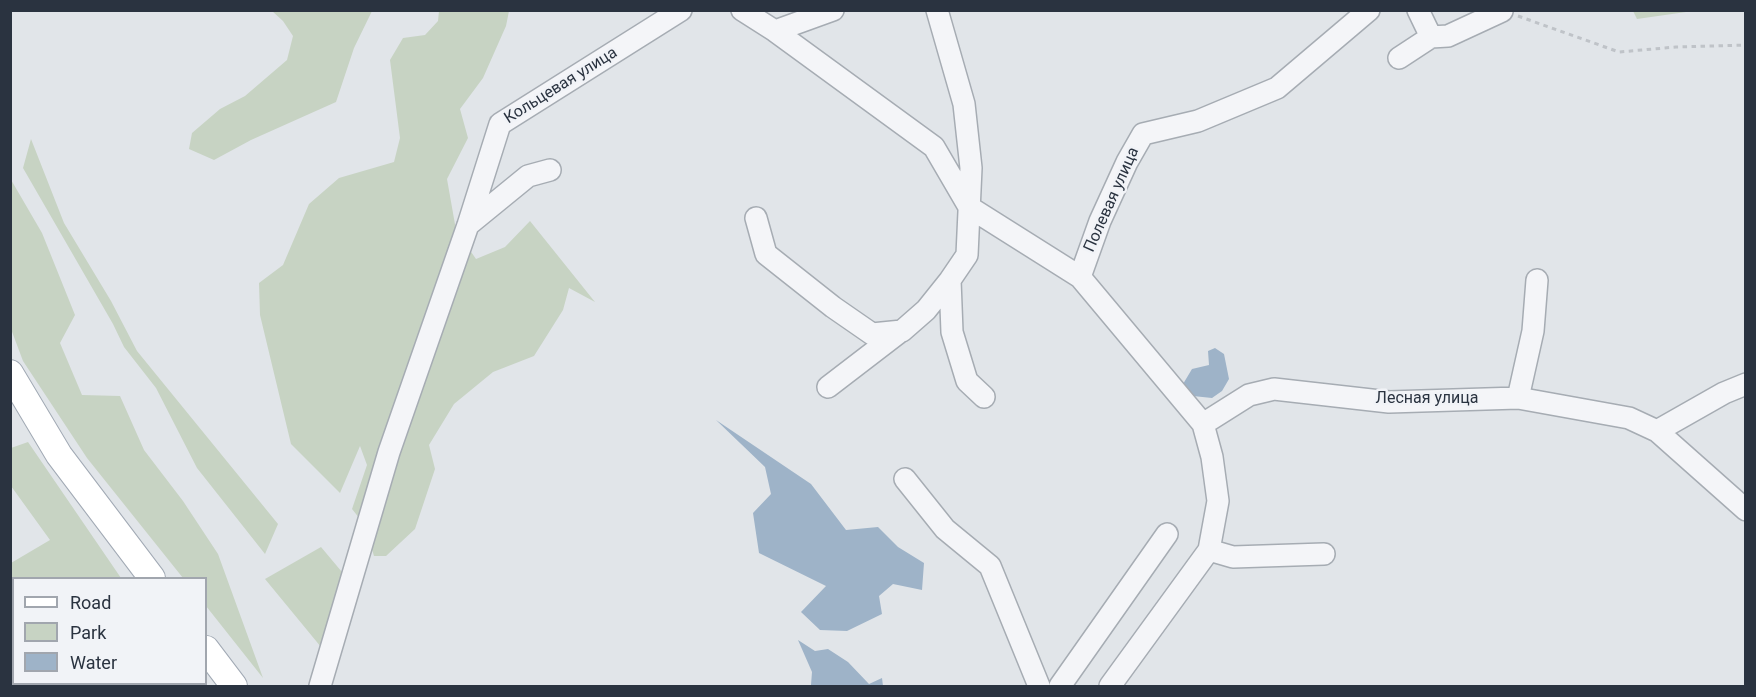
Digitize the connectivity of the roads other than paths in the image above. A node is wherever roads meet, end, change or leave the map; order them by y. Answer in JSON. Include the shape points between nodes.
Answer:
{"nodes":[{"id":1,"x":681,"y":10,"type":"edge"},
{"id":2,"x":742,"y":10,"type":"edge"},
{"id":3,"x":833,"y":10,"type":"edge"},
{"id":4,"x":937,"y":10,"type":"edge"},
{"id":5,"x":1369,"y":10,"type":"edge"},
{"id":6,"x":1418,"y":10,"type":"edge"},
{"id":7,"x":1503,"y":10,"type":"edge"},
{"id":8,"x":776,"y":31,"type":"junction"},
{"id":9,"x":1431,"y":37,"type":"junction"},
{"id":10,"x":1399,"y":58,"type":"dead end"},
{"id":11,"x":550,"y":170,"type":"dead end"},
{"id":12,"x":969,"y":207,"type":"junction"},
{"id":13,"x":756,"y":218,"type":"dead end"},
{"id":14,"x":468,"y":225,"type":"junction"},
{"id":15,"x":1080,"y":277,"type":"junction"},
{"id":16,"x":950,"y":280,"type":"junction"},
{"id":17,"x":1537,"y":280,"type":"dead end"},
{"id":18,"x":902,"y":331,"type":"junction"},
{"id":19,"x":10,"y":373,"type":"edge"},
{"id":20,"x":1746,"y":384,"type":"edge"},
{"id":21,"x":828,"y":387,"type":"dead end"},
{"id":22,"x":984,"y":397,"type":"dead end"},
{"id":23,"x":1518,"y":398,"type":"junction"},
{"id":24,"x":1203,"y":424,"type":"junction"},
{"id":25,"x":1657,"y":431,"type":"junction"},
{"id":26,"x":905,"y":479,"type":"dead end"},
{"id":27,"x":1746,"y":510,"type":"edge"},
{"id":28,"x":1167,"y":534,"type":"dead end"},
{"id":29,"x":1209,"y":550,"type":"junction"},
{"id":30,"x":1324,"y":554,"type":"dead end"},
{"id":31,"x":150,"y":577,"type":"edge"},
{"id":32,"x":207,"y":650,"type":"edge"},
{"id":33,"x":234,"y":687,"type":"edge"},
{"id":34,"x":320,"y":687,"type":"edge"},
{"id":35,"x":1039,"y":687,"type":"edge"},
{"id":36,"x":1060,"y":687,"type":"edge"},
{"id":37,"x":1110,"y":687,"type":"edge"}],
"edges":[{"from":1,"to":14,"type":"street","name":"Кольцевая улица","via":[[500,124]]},
{"from":2,"to":8,"type":"street"},
{"from":3,"to":8,"type":"street"},
{"from":4,"to":12,"type":"street","via":[[964,104],[971,168]]},
{"from":5,"to":15,"type":"street","name":"Полевая улица","via":[[1276,88],[1198,121],[1143,134],[1100,221]]},
{"from":6,"to":9,"type":"street"},
{"from":7,"to":9,"type":"street","via":[[1448,36]]},
{"from":8,"to":12,"type":"street","via":[[934,147]]},
{"from":9,"to":10,"type":"street"},
{"from":11,"to":14,"type":"street","via":[[528,176]]},
{"from":12,"to":15,"type":"street"},
{"from":12,"to":16,"type":"street","via":[[967,255]]},
{"from":13,"to":18,"type":"street","via":[[766,254],[832,307],[872,334]]},
{"from":14,"to":34,"type":"street","name":"Кольцевая улица","via":[[389,452]]},
{"from":15,"to":24,"type":"street"},
{"from":16,"to":18,"type":"street","via":[[927,310]]},
{"from":16,"to":22,"type":"street","via":[[952,332],[967,381]]},
{"from":17,"to":23,"type":"street","via":[[1533,331]]},
{"from":18,"to":21,"type":"street"},
{"from":19,"to":31,"type":"main road","via":[[59,455]]},
{"from":20,"to":25,"type":"street"},
{"from":23,"to":24,"type":"street","name":"Лесная улица","via":[[1389,402],[1274,388],[1248,395]]},
{"from":23,"to":25,"type":"street","name":"Лесная улица","via":[[1629,418]]},
{"from":24,"to":29,"type":"street","via":[[1218,501]]},
{"from":25,"to":27,"type":"street","name":"Лесная улица"},
{"from":26,"to":35,"type":"street","via":[[945,529],[990,566]]},
{"from":28,"to":36,"type":"street"},
{"from":29,"to":30,"type":"street","via":[[1233,557]]},
{"from":29,"to":37,"type":"street"},
{"from":32,"to":33,"type":"main road"}]}
